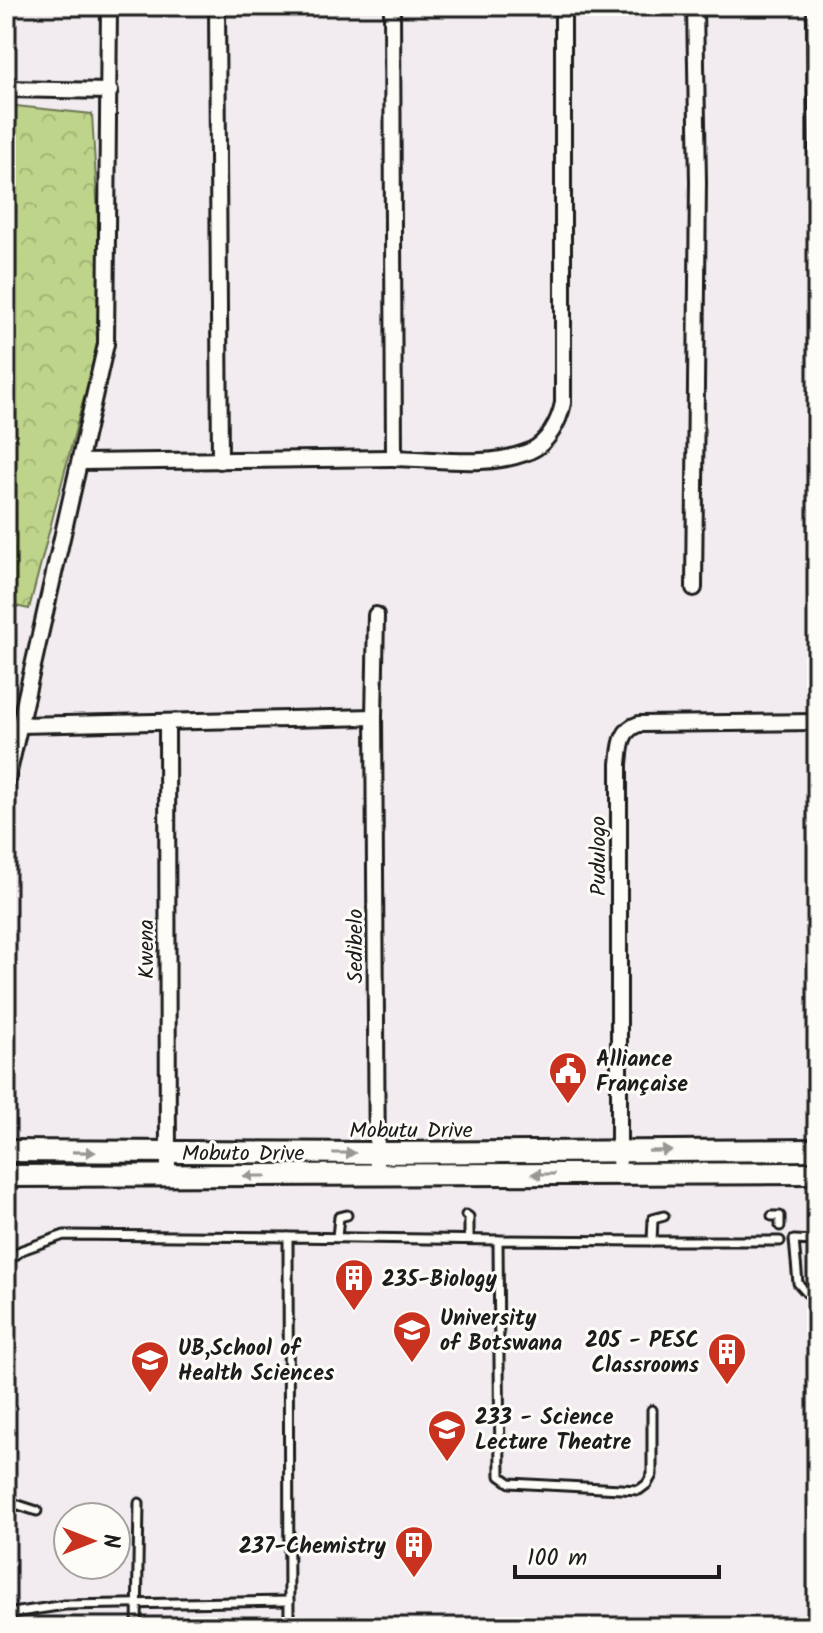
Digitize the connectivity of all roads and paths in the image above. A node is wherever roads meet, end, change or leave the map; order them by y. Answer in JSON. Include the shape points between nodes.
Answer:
{"nodes":[{"id":1,"x":109,"y":6,"type":"edge"},
{"id":2,"x":217,"y":6,"type":"edge"},
{"id":3,"x":392,"y":6,"type":"edge"},
{"id":4,"x":563,"y":6,"type":"edge"},
{"id":5,"x":695,"y":6,"type":"edge"},
{"id":6,"x":815,"y":6,"type":"edge"},
{"id":7,"x":6,"y":89,"type":"edge"},
{"id":8,"x":110,"y":91,"type":"junction"},
{"id":9,"x":816,"y":133,"type":"edge"},
{"id":10,"x":817,"y":175,"type":"edge"},
{"id":11,"x":394,"y":458,"type":"junction"},
{"id":12,"x":220,"y":461,"type":"junction"},
{"id":13,"x":81,"y":462,"type":"junction"},
{"id":14,"x":694,"y":588,"type":"dead end"},
{"id":15,"x":376,"y":615,"type":"dead end"},
{"id":16,"x":374,"y":717,"type":"junction"},
{"id":17,"x":167,"y":722,"type":"junction"},
{"id":18,"x":817,"y":722,"type":"edge"},
{"id":19,"x":20,"y":725,"type":"junction"},
{"id":20,"x":6,"y":782,"type":"edge"},
{"id":21,"x":817,"y":1150,"type":"edge"},
{"id":22,"x":6,"y":1151,"type":"edge"},
{"id":23,"x":580,"y":1152,"type":"junction"},
{"id":24,"x":620,"y":1152,"type":"junction"},
{"id":25,"x":167,"y":1153,"type":"junction"},
{"id":26,"x":377,"y":1153,"type":"junction"},
{"id":27,"x":817,"y":1173,"type":"edge"},
{"id":28,"x":580,"y":1174,"type":"junction"},
{"id":29,"x":618,"y":1174,"type":"junction"},
{"id":30,"x":377,"y":1175,"type":"junction"},
{"id":31,"x":6,"y":1176,"type":"edge"},
{"id":32,"x":168,"y":1176,"type":"junction"},
{"id":33,"x":347,"y":1215,"type":"dead end"},
{"id":34,"x":466,"y":1215,"type":"dead end"},
{"id":35,"x":664,"y":1216,"type":"dead end"},
{"id":36,"x":772,"y":1216,"type":"dead end"},
{"id":37,"x":780,"y":1226,"type":"dead end"},
{"id":38,"x":288,"y":1237,"type":"junction"},
{"id":39,"x":337,"y":1237,"type":"junction"},
{"id":40,"x":469,"y":1239,"type":"junction"},
{"id":41,"x":498,"y":1240,"type":"junction"},
{"id":42,"x":652,"y":1241,"type":"junction"},
{"id":43,"x":780,"y":1241,"type":"dead end"},
{"id":44,"x":817,"y":1241,"type":"edge"},
{"id":45,"x":6,"y":1262,"type":"edge"},
{"id":46,"x":797,"y":1273,"type":"junction"},
{"id":47,"x":807,"y":1273,"type":"dead end"},
{"id":48,"x":807,"y":1293,"type":"dead end"},
{"id":49,"x":652,"y":1410,"type":"dead end"},
{"id":50,"x":6,"y":1501,"type":"edge"},
{"id":51,"x":139,"y":1503,"type":"dead end"},
{"id":52,"x":37,"y":1511,"type":"dead end"},
{"id":53,"x":289,"y":1601,"type":"junction"},
{"id":54,"x":139,"y":1603,"type":"junction"},
{"id":55,"x":8,"y":1612,"type":"edge"},
{"id":56,"x":137,"y":1627,"type":"edge"},
{"id":57,"x":289,"y":1627,"type":"edge"}],
"edges":[{"from":1,"to":8,"type":"street"},
{"from":2,"to":12,"type":"street"},
{"from":3,"to":11,"type":"street"},
{"from":4,"to":11,"type":"street","via":[[560,416],[545,440],[518,456]]},
{"from":5,"to":14,"type":"street"},
{"from":6,"to":9,"type":"street"},
{"from":7,"to":8,"type":"street"},
{"from":8,"to":13,"type":"street","via":[[108,330]]},
{"from":9,"to":10,"type":"street"},
{"from":11,"to":12,"type":"street"},
{"from":12,"to":13,"type":"street"},
{"from":13,"to":19,"type":"street"},
{"from":15,"to":16,"type":"street","name":"Sedibelo"},
{"from":16,"to":17,"type":"street"},
{"from":16,"to":26,"type":"street","name":"Sedibelo"},
{"from":17,"to":19,"type":"street"},
{"from":17,"to":25,"type":"street","name":"Kwena"},
{"from":18,"to":24,"type":"street","name":"Pudulogo","via":[[639,724],[625,733],[619,764]]},
{"from":19,"to":20,"type":"street"},
{"from":24,"to":21,"type":"main road","name":"Mobutu Drive","one_way":true},
{"from":22,"to":25,"type":"main road","name":"Mobutu Drive","one_way":true},
{"from":23,"to":24,"type":"main road","name":"Mobutu Drive"},
{"from":23,"to":26,"type":"main road","name":"Mobutu Drive"},
{"from":23,"to":28,"type":"main road"},
{"from":24,"to":29,"type":"street","name":"Pudulogo"},
{"from":25,"to":26,"type":"main road","name":"Mobutu Drive","one_way":true},
{"from":25,"to":32,"type":"street","name":"Kwena"},
{"from":26,"to":30,"type":"street","name":"Sedibelo"},
{"from":27,"to":29,"type":"main road","name":"Mobuto Drive"},
{"from":28,"to":29,"type":"main road","name":"Mobuto Drive"},
{"from":28,"to":30,"type":"main road","name":"Mobuto Drive","one_way":true},
{"from":30,"to":32,"type":"main road","name":"Mobuto Drive","one_way":true},
{"from":31,"to":32,"type":"main road","name":"Mobuto Drive"},
{"from":33,"to":39,"type":"lane","via":[[339,1217]]},
{"from":34,"to":40,"type":"lane"},
{"from":35,"to":42,"type":"lane","via":[[653,1219]]},
{"from":36,"to":37,"type":"lane","via":[[780,1216]]},
{"from":38,"to":39,"type":"lane"},
{"from":38,"to":45,"type":"lane","via":[[64,1235],[22,1250]]},
{"from":38,"to":53,"type":"lane"},
{"from":39,"to":40,"type":"lane"},
{"from":40,"to":41,"type":"lane"},
{"from":41,"to":42,"type":"lane"},
{"from":41,"to":49,"type":"lane","via":[[503,1480],[641,1489],[652,1475]]},
{"from":42,"to":43,"type":"lane"},
{"from":44,"to":46,"type":"lane","via":[[794,1240]]},
{"from":46,"to":47,"type":"lane"},
{"from":46,"to":48,"type":"lane"},
{"from":50,"to":52,"type":"lane"},
{"from":51,"to":54,"type":"lane"},
{"from":53,"to":54,"type":"lane"},
{"from":53,"to":57,"type":"lane"},
{"from":54,"to":55,"type":"lane"},
{"from":54,"to":56,"type":"lane"}]}
